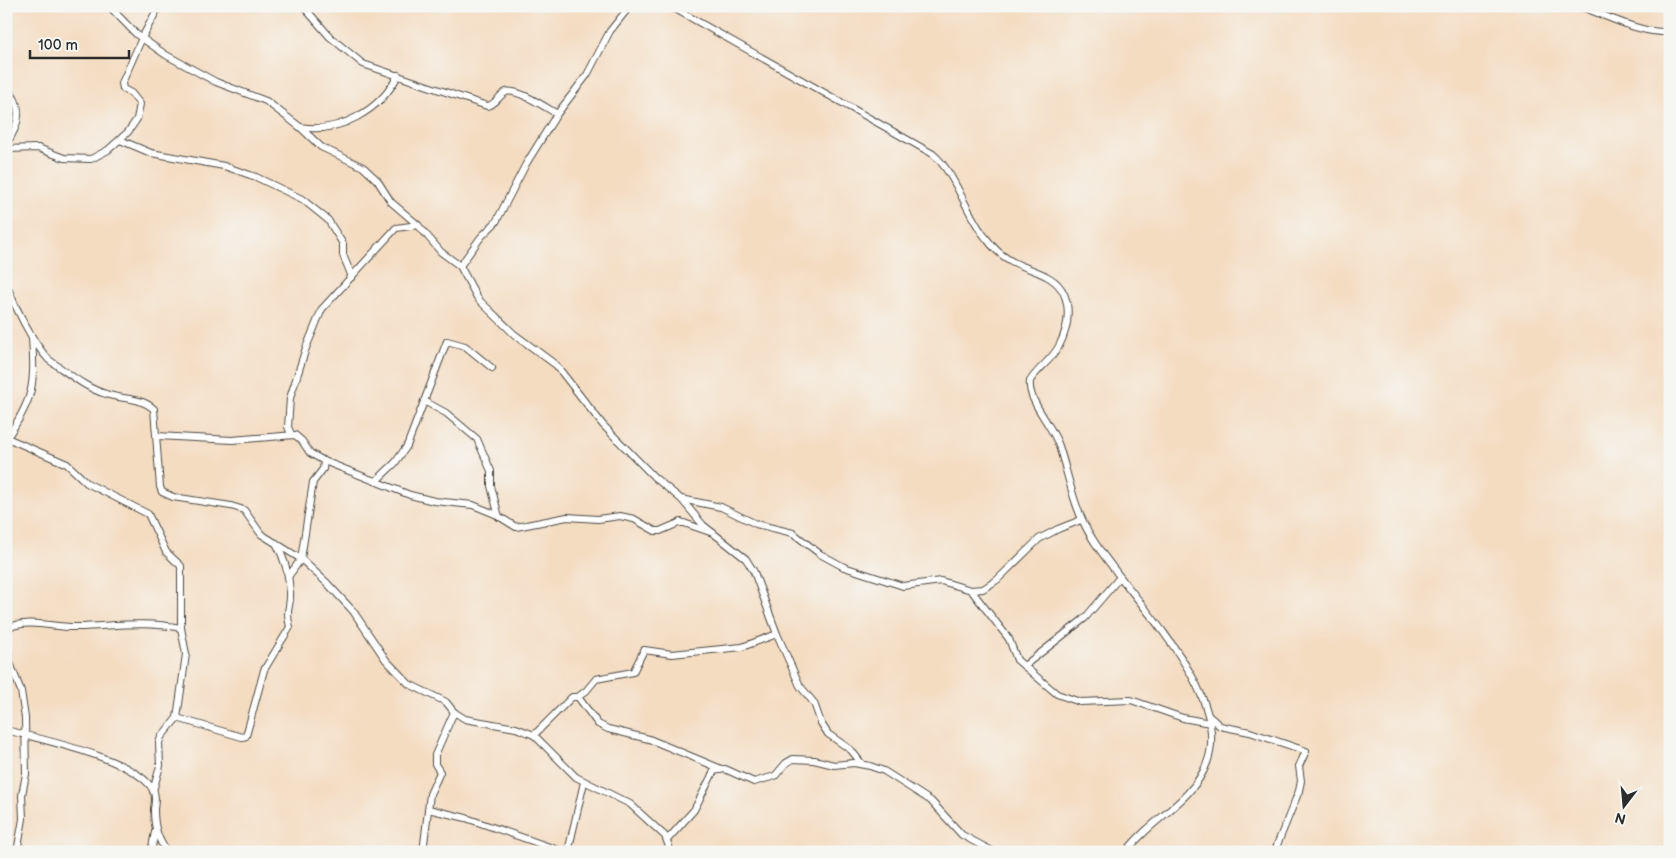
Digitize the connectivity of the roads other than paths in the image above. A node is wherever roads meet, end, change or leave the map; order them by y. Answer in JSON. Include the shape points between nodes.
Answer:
{"nodes":[{"id":1,"x":108,"y":6,"type":"edge"},
{"id":2,"x":159,"y":6,"type":"edge"},
{"id":3,"x":304,"y":6,"type":"edge"},
{"id":4,"x":630,"y":6,"type":"edge"},
{"id":5,"x":670,"y":6,"type":"edge"},
{"id":6,"x":1578,"y":6,"type":"edge"},
{"id":7,"x":1670,"y":32,"type":"edge"},
{"id":8,"x":142,"y":38,"type":"junction"},
{"id":9,"x":398,"y":75,"type":"junction"},
{"id":10,"x":6,"y":88,"type":"edge"},
{"id":11,"x":557,"y":114,"type":"junction"},
{"id":12,"x":300,"y":127,"type":"junction"},
{"id":13,"x":120,"y":140,"type":"junction"},
{"id":14,"x":6,"y":144,"type":"edge"},
{"id":15,"x":6,"y":149,"type":"edge"},
{"id":16,"x":418,"y":225,"type":"junction"},
{"id":17,"x":460,"y":266,"type":"junction"},
{"id":18,"x":352,"y":277,"type":"junction"},
{"id":19,"x":6,"y":284,"type":"edge"},
{"id":20,"x":32,"y":335,"type":"junction"},
{"id":21,"x":492,"y":368,"type":"dead end"},
{"id":22,"x":424,"y":401,"type":"junction"},
{"id":23,"x":291,"y":434,"type":"junction"},
{"id":24,"x":157,"y":436,"type":"junction"},
{"id":25,"x":7,"y":439,"type":"edge"},
{"id":26,"x":324,"y":461,"type":"junction"},
{"id":27,"x":376,"y":481,"type":"junction"},
{"id":28,"x":681,"y":499,"type":"junction"},
{"id":29,"x":500,"y":517,"type":"junction"},
{"id":30,"x":1081,"y":520,"type":"junction"},
{"id":31,"x":713,"y":533,"type":"junction"},
{"id":32,"x":276,"y":543,"type":"junction"},
{"id":33,"x":301,"y":559,"type":"junction"},
{"id":34,"x":288,"y":577,"type":"junction"},
{"id":35,"x":1120,"y":577,"type":"junction"},
{"id":36,"x":971,"y":590,"type":"junction"},
{"id":37,"x":6,"y":628,"type":"edge"},
{"id":38,"x":181,"y":628,"type":"junction"},
{"id":39,"x":777,"y":634,"type":"junction"},
{"id":40,"x":6,"y":635,"type":"edge"},
{"id":41,"x":1024,"y":666,"type":"junction"},
{"id":42,"x":578,"y":697,"type":"junction"},
{"id":43,"x":454,"y":712,"type":"junction"},
{"id":44,"x":176,"y":718,"type":"junction"},
{"id":45,"x":1210,"y":720,"type":"junction"},
{"id":46,"x":6,"y":730,"type":"edge"},
{"id":47,"x":25,"y":735,"type":"junction"},
{"id":48,"x":534,"y":735,"type":"junction"},
{"id":49,"x":862,"y":764,"type":"junction"},
{"id":50,"x":719,"y":768,"type":"junction"},
{"id":51,"x":584,"y":782,"type":"junction"},
{"id":52,"x":154,"y":791,"type":"junction"},
{"id":53,"x":428,"y":809,"type":"junction"},
{"id":54,"x":156,"y":832,"type":"junction"},
{"id":55,"x":668,"y":840,"type":"junction"},
{"id":56,"x":1277,"y":845,"type":"dead end"},
{"id":57,"x":18,"y":852,"type":"edge"},
{"id":58,"x":151,"y":852,"type":"edge"},
{"id":59,"x":167,"y":852,"type":"edge"},
{"id":60,"x":423,"y":852,"type":"edge"},
{"id":61,"x":566,"y":852,"type":"edge"},
{"id":62,"x":671,"y":852,"type":"edge"},
{"id":63,"x":994,"y":852,"type":"edge"},
{"id":64,"x":1126,"y":852,"type":"edge"}],
"edges":[{"from":1,"to":8,"type":"street"},
{"from":2,"to":8,"type":"street"},
{"from":3,"to":9,"type":"street","via":[[355,60]]},
{"from":4,"to":11,"type":"street","via":[[610,31],[587,75]]},
{"from":5,"to":30,"type":"street","via":[[933,154],[980,230],[997,250],[1009,260],[1049,277],[1059,287],[1069,305],[1065,332],[1054,354],[1035,373],[1029,387],[1033,400],[1056,438]]},
{"from":6,"to":7,"type":"street","via":[[1660,33]]},
{"from":8,"to":12,"type":"street","via":[[216,82],[266,101]]},
{"from":8,"to":13,"type":"street","via":[[122,86],[137,99],[140,111]]},
{"from":9,"to":11,"type":"street","via":[[487,106],[494,104],[503,94],[512,92]]},
{"from":9,"to":12,"type":"street","via":[[383,97],[353,119],[329,128]]},
{"from":10,"to":14,"type":"street","via":[[14,96],[18,108],[14,130]]},
{"from":11,"to":17,"type":"street","via":[[496,222]]},
{"from":12,"to":16,"type":"street","via":[[321,147],[363,167],[391,202]]},
{"from":13,"to":15,"type":"street","via":[[99,156],[86,159],[64,158],[38,148]]},
{"from":13,"to":18,"type":"street","via":[[151,153],[224,166],[302,199],[328,220],[343,244],[343,255]]},
{"from":16,"to":17,"type":"street","via":[[441,252]]},
{"from":16,"to":18,"type":"street","via":[[396,228]]},
{"from":17,"to":28,"type":"street","via":[[478,299],[520,339],[556,365],[603,425],[654,477]]},
{"from":18,"to":23,"type":"street","via":[[325,304],[306,348],[290,398],[288,427]]},
{"from":19,"to":20,"type":"street"},
{"from":20,"to":24,"type":"street","via":[[49,360],[86,385],[107,395],[147,403],[154,409]]},
{"from":20,"to":25,"type":"street","via":[[33,386],[25,410]]},
{"from":21,"to":22,"type":"street","via":[[464,346],[447,342]]},
{"from":22,"to":27,"type":"street","via":[[407,446]]},
{"from":22,"to":29,"type":"street","via":[[456,420],[477,438],[491,471],[491,486]]},
{"from":23,"to":24,"type":"street","via":[[232,440]]},
{"from":23,"to":26,"type":"street","via":[[298,436],[310,453]]},
{"from":24,"to":32,"type":"street","via":[[162,492],[173,497],[239,508],[246,512],[258,531]]},
{"from":25,"to":38,"type":"street","via":[[67,464],[87,483],[151,518],[166,552],[181,566]]},
{"from":26,"to":27,"type":"street"},
{"from":26,"to":33,"type":"street","via":[[323,469],[313,482]]},
{"from":27,"to":29,"type":"street","via":[[434,501],[473,505]]},
{"from":28,"to":31,"type":"street"},
{"from":28,"to":36,"type":"street","via":[[721,507],[756,524],[793,533],[830,560],[893,585],[942,581]]},
{"from":29,"to":31,"type":"street","via":[[516,527],[559,518],[620,516],[634,519],[655,531],[681,522]]},
{"from":30,"to":35,"type":"street"},
{"from":30,"to":36,"type":"street","via":[[1039,540],[987,587]]},
{"from":31,"to":39,"type":"street","via":[[746,559]]},
{"from":32,"to":33,"type":"street"},
{"from":32,"to":34,"type":"street","via":[[286,562]]},
{"from":33,"to":34,"type":"street"},
{"from":33,"to":43,"type":"street","via":[[353,611],[386,660],[409,684],[446,702]]},
{"from":34,"to":44,"type":"street","via":[[290,595],[286,615],[289,629],[264,670],[246,736]]},
{"from":35,"to":41,"type":"street","via":[[1085,618]]},
{"from":35,"to":45,"type":"street","via":[[1180,657]]},
{"from":36,"to":41,"type":"street","via":[[1009,639],[1014,654]]},
{"from":37,"to":38,"type":"street","via":[[26,622],[78,627],[148,623]]},
{"from":38,"to":44,"type":"street","via":[[186,654]]},
{"from":39,"to":42,"type":"street","via":[[742,647],[672,654],[644,650],[633,672],[596,679]]},
{"from":39,"to":49,"type":"street","via":[[800,686],[814,703],[824,729],[851,750]]},
{"from":40,"to":47,"type":"street","via":[[10,664],[24,705]]},
{"from":41,"to":45,"type":"street","via":[[1043,684],[1068,699],[1080,702],[1131,700],[1184,718]]},
{"from":42,"to":48,"type":"street","via":[[572,698]]},
{"from":42,"to":50,"type":"street","via":[[598,724],[649,739]]},
{"from":43,"to":48,"type":"street","via":[[472,721],[505,725]]},
{"from":43,"to":53,"type":"street","via":[[435,755],[435,764],[440,772],[430,794]]},
{"from":44,"to":52,"type":"street","via":[[159,743],[160,766]]},
{"from":45,"to":56,"type":"street","via":[[1220,726],[1305,749],[1299,766],[1299,791]]},
{"from":45,"to":64,"type":"street","via":[[1209,757],[1198,780],[1183,799],[1148,828]]},
{"from":46,"to":47,"type":"street"},
{"from":47,"to":52,"type":"street","via":[[90,753],[141,777]]},
{"from":47,"to":57,"type":"street","via":[[23,819]]},
{"from":48,"to":51,"type":"street"},
{"from":49,"to":50,"type":"street","via":[[840,765],[793,759],[775,776],[754,782]]},
{"from":49,"to":63,"type":"street","via":[[884,771],[931,801],[962,835]]},
{"from":50,"to":55,"type":"street","via":[[710,775],[694,810]]},
{"from":51,"to":55,"type":"street","via":[[630,804]]},
{"from":51,"to":61,"type":"street"},
{"from":52,"to":54,"type":"street"},
{"from":53,"to":60,"type":"street"},
{"from":53,"to":61,"type":"street","via":[[466,818]]},
{"from":54,"to":58,"type":"street"},
{"from":54,"to":59,"type":"street"},
{"from":55,"to":62,"type":"street"}]}
